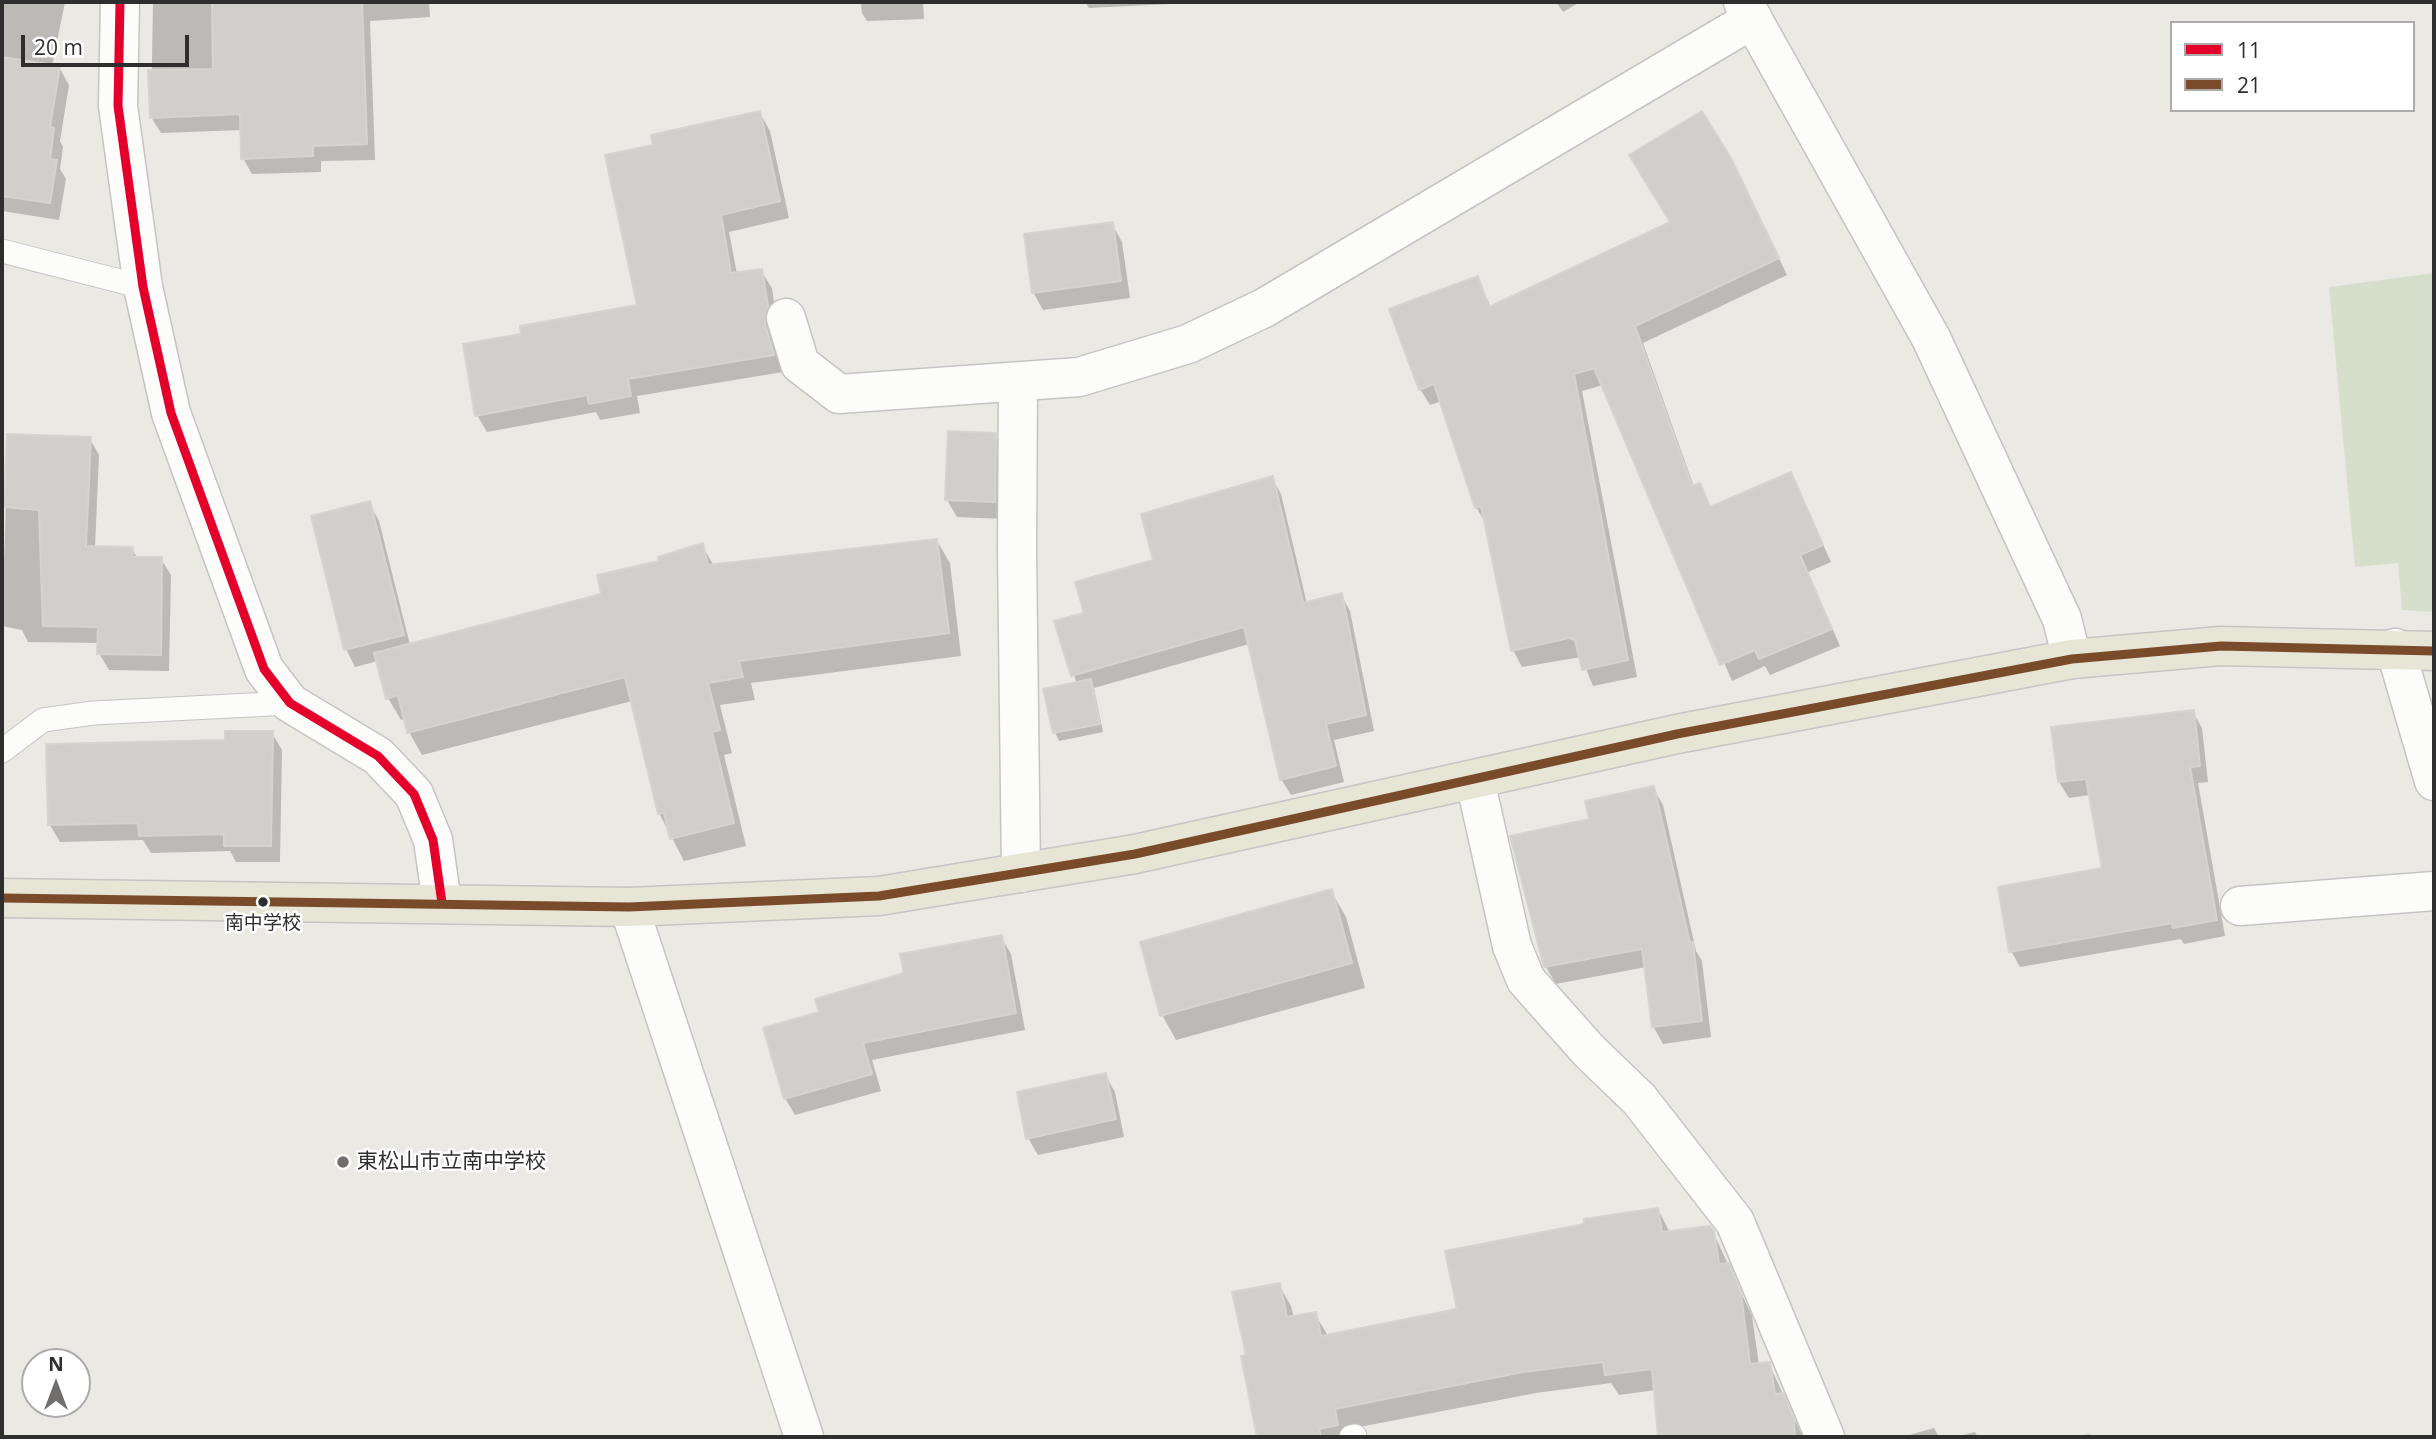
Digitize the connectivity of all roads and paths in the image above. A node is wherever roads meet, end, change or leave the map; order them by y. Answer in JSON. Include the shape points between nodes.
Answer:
{"nodes":[{"id":1,"x":120,"y":2,"type":"edge"},
{"id":2,"x":1748,"y":10,"type":"edge"},
{"id":3,"x":2,"y":251,"type":"edge"},
{"id":4,"x":143,"y":287,"type":"junction"},
{"id":5,"x":786,"y":318,"type":"dead end"},
{"id":6,"x":1018,"y":383,"type":"junction"},
{"id":7,"x":2395,"y":648,"type":"junction"},
{"id":8,"x":2434,"y":651,"type":"edge"},
{"id":9,"x":2072,"y":659,"type":"junction"},
{"id":10,"x":290,"y":703,"type":"junction"},
{"id":11,"x":2,"y":751,"type":"edge"},
{"id":12,"x":1475,"y":780,"type":"junction"},
{"id":13,"x":2434,"y":781,"type":"edge"},
{"id":14,"x":1021,"y":873,"type":"junction"},
{"id":15,"x":2434,"y":891,"type":"edge"},
{"id":16,"x":2,"y":898,"type":"edge"},
{"id":17,"x":442,"y":903,"type":"junction"},
{"id":18,"x":2240,"y":906,"type":"dead end"},
{"id":19,"x":629,"y":907,"type":"junction"},
{"id":20,"x":804,"y":1437,"type":"edge"},
{"id":21,"x":1825,"y":1437,"type":"edge"}],
"edges":[{"from":1,"to":4,"type":"street","via":[[118,106]]},
{"from":2,"to":6,"type":"street","via":[[1264,308],[1188,344],[1091,374]]},
{"from":2,"to":9,"type":"street","via":[[1931,338],[2062,620]]},
{"from":3,"to":4,"type":"lane"},
{"from":4,"to":10,"type":"street","via":[[171,413],[264,669]]},
{"from":5,"to":6,"type":"street","via":[[800,363],[839,394]]},
{"from":6,"to":14,"type":"street"},
{"from":7,"to":8,"type":"main road"},
{"from":7,"to":9,"type":"main road","via":[[2221,646]]},
{"from":7,"to":13,"type":"street"},
{"from":9,"to":12,"type":"main road","via":[[1677,734]]},
{"from":10,"to":11,"type":"lane","via":[[93,712],[43,720]]},
{"from":10,"to":17,"type":"street","via":[[378,756],[414,794],[433,840]]},
{"from":12,"to":14,"type":"main road","via":[[1135,854]]},
{"from":12,"to":21,"type":"street","via":[[1512,946],[1526,980],[1639,1099],[1735,1222]]},
{"from":14,"to":19,"type":"main road","via":[[879,896]]},
{"from":15,"to":18,"type":"street"},
{"from":16,"to":17,"type":"main road"},
{"from":17,"to":19,"type":"main road"},
{"from":19,"to":20,"type":"street"}]}
